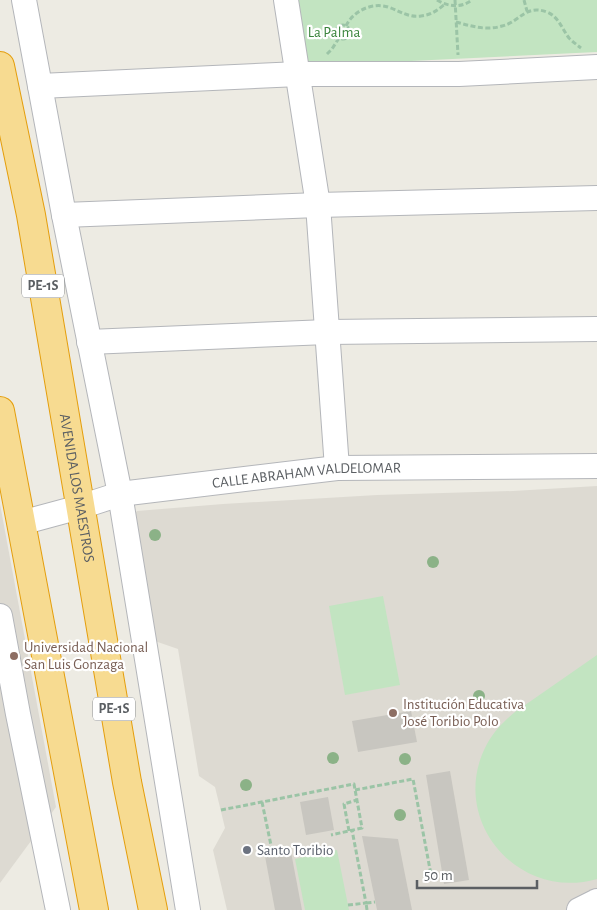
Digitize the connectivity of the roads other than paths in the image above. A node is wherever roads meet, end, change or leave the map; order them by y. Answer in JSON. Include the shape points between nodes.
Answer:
{"nodes":[{"id":1,"x":24,"y":0,"type":"edge"},
{"id":2,"x":286,"y":0,"type":"edge"},
{"id":3,"x":0,"y":66,"type":"edge"},
{"id":4,"x":597,"y":67,"type":"edge"},
{"id":5,"x":299,"y":74,"type":"junction"},
{"id":6,"x":40,"y":86,"type":"junction"},
{"id":7,"x":597,"y":198,"type":"edge"},
{"id":8,"x":318,"y":205,"type":"junction"},
{"id":9,"x":64,"y":215,"type":"junction"},
{"id":10,"x":597,"y":328,"type":"edge"},
{"id":11,"x":327,"y":332,"type":"junction"},
{"id":12,"x":89,"y":342,"type":"junction"},
{"id":13,"x":0,"y":411,"type":"edge"},
{"id":14,"x":597,"y":466,"type":"edge"},
{"id":15,"x":337,"y":468,"type":"junction"},
{"id":16,"x":120,"y":494,"type":"junction"},
{"id":17,"x":80,"y":507,"type":"junction"},
{"id":18,"x":21,"y":523,"type":"junction"},
{"id":19,"x":0,"y":616,"type":"edge"},
{"id":20,"x":597,"y":901,"type":"edge"},
{"id":21,"x":58,"y":910,"type":"edge"},
{"id":22,"x":94,"y":910,"type":"edge"},
{"id":23,"x":153,"y":910,"type":"edge"},
{"id":24,"x":188,"y":910,"type":"edge"},
{"id":25,"x":579,"y":910,"type":"edge"}],
"edges":[{"from":1,"to":6,"type":"street"},
{"from":2,"to":5,"type":"street"},
{"from":3,"to":17,"type":"highway","name":"AVENIDA LOS MAESTROS","number":"PE-1S","via":[[31,215]]},
{"from":4,"to":5,"type":"street","via":[[459,74]]},
{"from":5,"to":6,"type":"street"},
{"from":5,"to":8,"type":"street"},
{"from":6,"to":9,"type":"street"},
{"from":7,"to":8,"type":"street"},
{"from":8,"to":9,"type":"street"},
{"from":8,"to":11,"type":"street"},
{"from":9,"to":12,"type":"street"},
{"from":10,"to":11,"type":"street"},
{"from":11,"to":12,"type":"street"},
{"from":11,"to":15,"type":"street"},
{"from":12,"to":16,"type":"street"},
{"from":13,"to":18,"type":"highway"},
{"from":14,"to":15,"type":"street","name":"CALLE ABRAHAM VALDELOMAR"},
{"from":15,"to":16,"type":"street","name":"CALLE ABRAHAM VALDELOMAR"},
{"from":16,"to":17,"type":"street","name":"CALLE ABRAHAM VALDELOMAR"},
{"from":16,"to":24,"type":"street"},
{"from":17,"to":18,"type":"street","name":"CALLE ABRAHAM VALDELOMAR"},
{"from":17,"to":23,"type":"highway","name":"AVENIDA LOS MAESTROS","number":"PE-1S","via":[[127,782]]},
{"from":18,"to":22,"type":"highway"},
{"from":19,"to":21,"type":"street"},
{"from":20,"to":25,"type":"street"}]}
